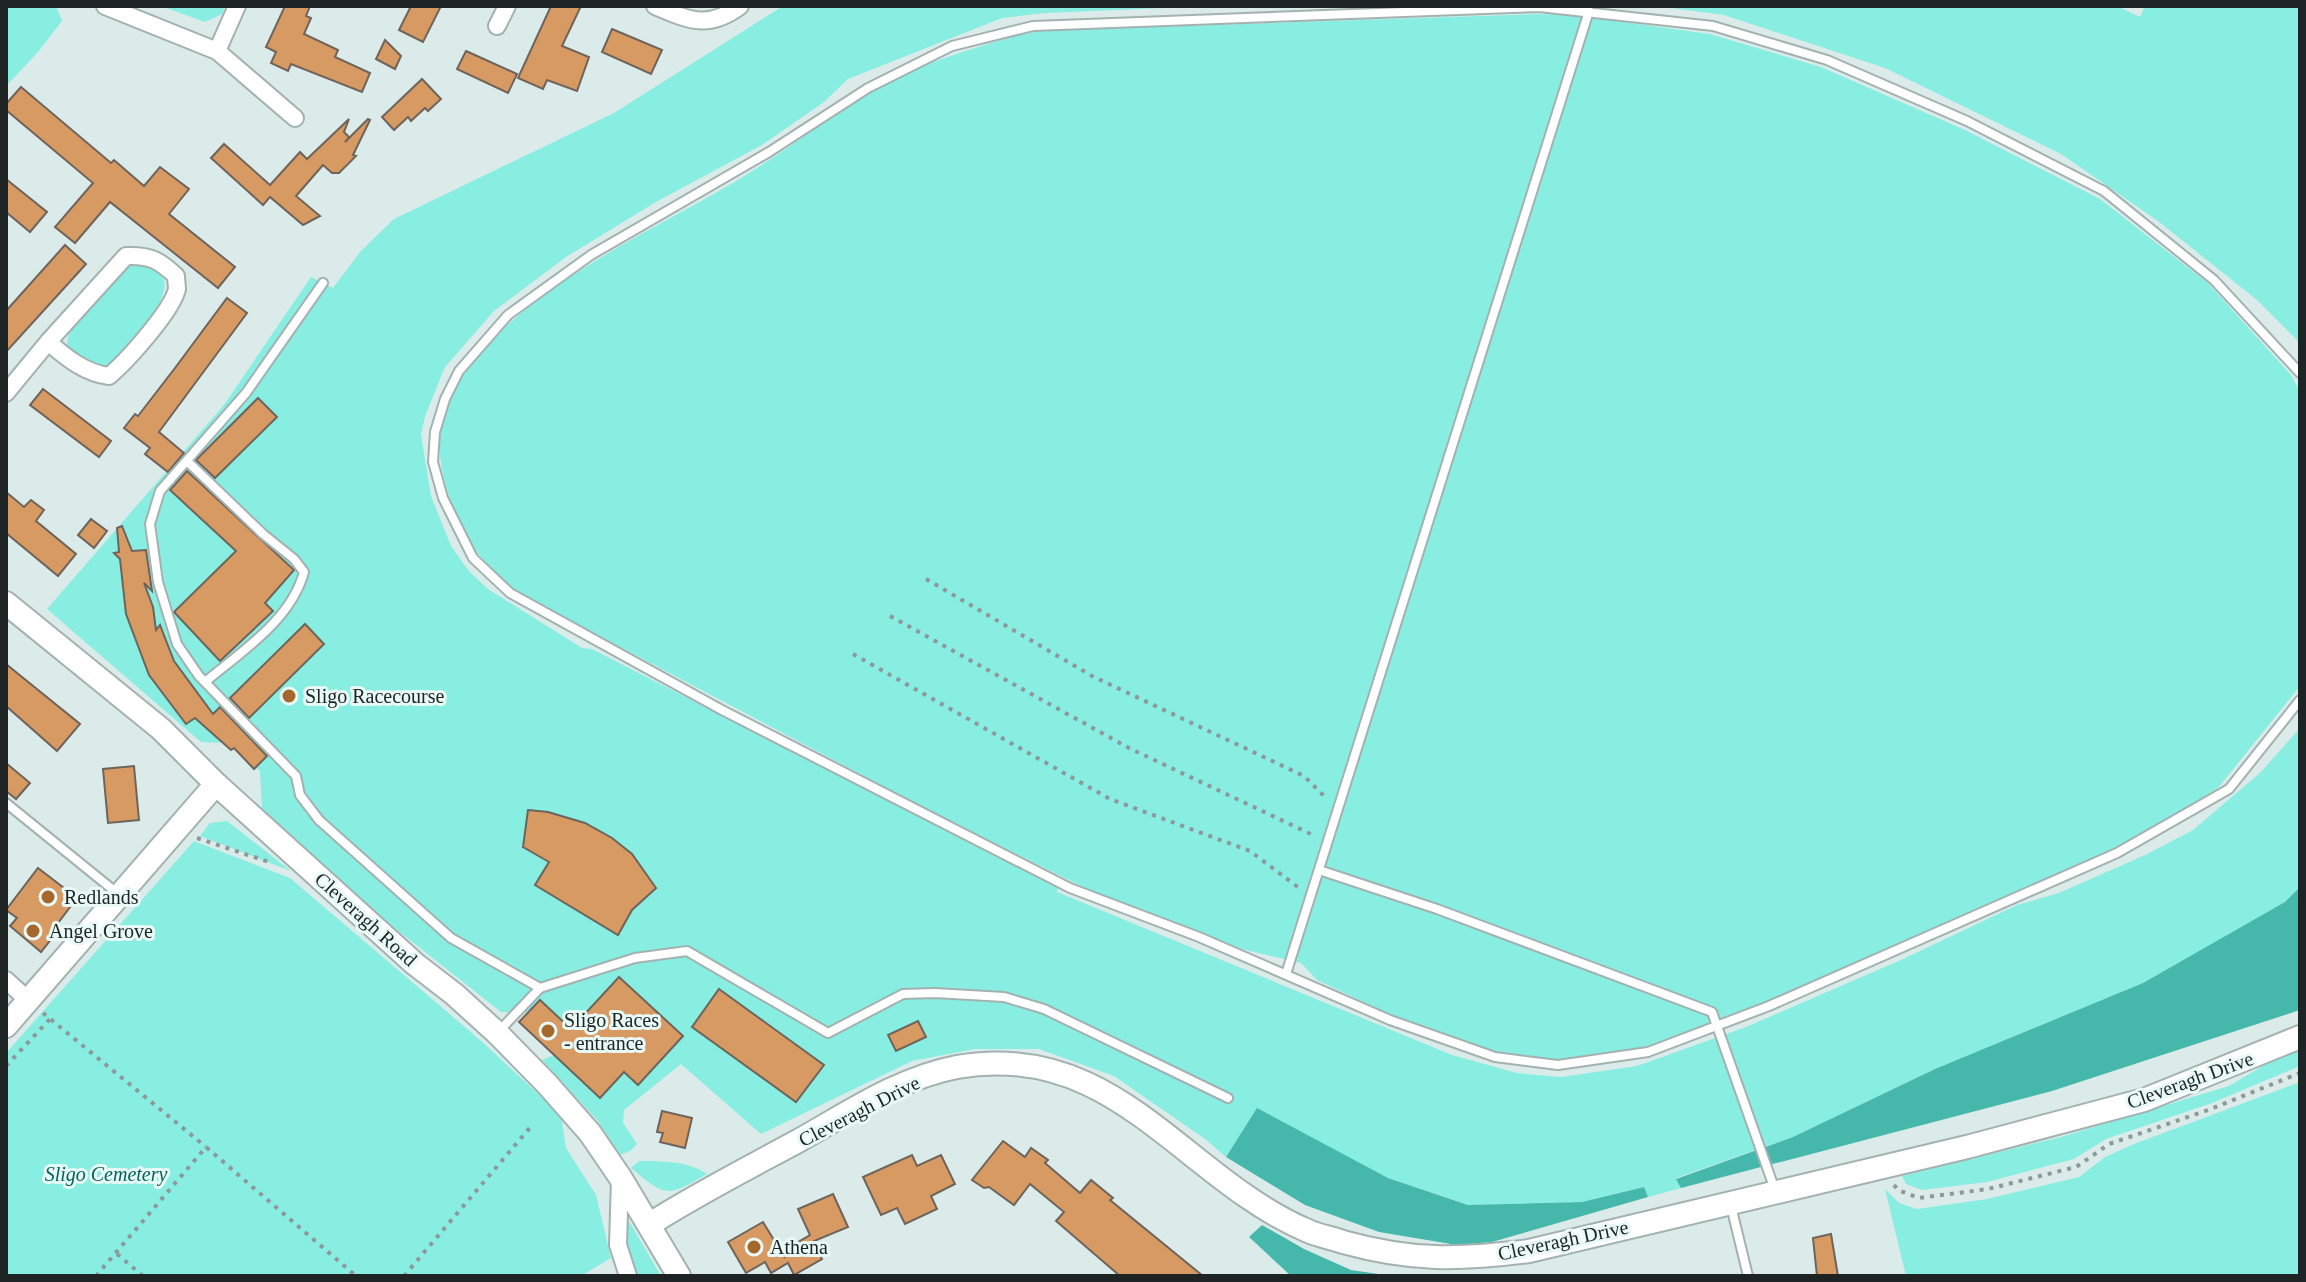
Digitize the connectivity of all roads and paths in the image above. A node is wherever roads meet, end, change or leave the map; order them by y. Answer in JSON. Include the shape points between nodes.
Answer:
{"nodes":[{"id":1,"x":105,"y":6,"type":"edge"},
{"id":2,"x":237,"y":6,"type":"edge"},
{"id":3,"x":507,"y":6,"type":"edge"},
{"id":4,"x":655,"y":6,"type":"edge"},
{"id":5,"x":740,"y":6,"type":"edge"},
{"id":6,"x":1589,"y":11,"type":"junction"},
{"id":7,"x":497,"y":26,"type":"dead end"},
{"id":8,"x":217,"y":51,"type":"junction"},
{"id":9,"x":295,"y":118,"type":"dead end"},
{"id":10,"x":323,"y":283,"type":"dead end"},
{"id":11,"x":48,"y":342,"type":"junction"},
{"id":12,"x":2300,"y":373,"type":"edge"},
{"id":13,"x":6,"y":393,"type":"edge"},
{"id":14,"x":187,"y":461,"type":"junction"},
{"id":15,"x":926,"y":579,"type":"dead end"},
{"id":16,"x":6,"y":603,"type":"edge"},
{"id":17,"x":890,"y":616,"type":"dead end"},
{"id":18,"x":853,"y":654,"type":"dead end"},
{"id":19,"x":205,"y":682,"type":"junction"},
{"id":20,"x":2300,"y":700,"type":"edge"},
{"id":21,"x":216,"y":784,"type":"junction"},
{"id":22,"x":6,"y":803,"type":"edge"},
{"id":23,"x":1338,"y":809,"type":"junction"},
{"id":24,"x":175,"y":831,"type":"junction"},
{"id":25,"x":1328,"y":842,"type":"junction"},
{"id":26,"x":282,"y":867,"type":"dead end"},
{"id":27,"x":1319,"y":870,"type":"junction"},
{"id":28,"x":120,"y":895,"type":"junction"},
{"id":29,"x":1311,"y":897,"type":"junction"},
{"id":30,"x":1286,"y":974,"type":"junction"},
{"id":31,"x":6,"y":980,"type":"edge"},
{"id":32,"x":540,"y":988,"type":"junction"},
{"id":33,"x":29,"y":1001,"type":"junction"},
{"id":34,"x":50,"y":1019,"type":"junction"},
{"id":35,"x":6,"y":1026,"type":"edge"},
{"id":36,"x":1717,"y":1026,"type":"junction"},
{"id":37,"x":497,"y":1033,"type":"junction"},
{"id":38,"x":2300,"y":1037,"type":"edge"},
{"id":39,"x":6,"y":1066,"type":"edge"},
{"id":40,"x":2300,"y":1073,"type":"edge"},
{"id":41,"x":1228,"y":1098,"type":"dead end"},
{"id":42,"x":533,"y":1124,"type":"dead end"},
{"id":43,"x":206,"y":1147,"type":"junction"},
{"id":44,"x":1879,"y":1168,"type":"junction"},
{"id":45,"x":620,"y":1177,"type":"junction"},
{"id":46,"x":1775,"y":1191,"type":"junction"},
{"id":47,"x":1730,"y":1202,"type":"junction"},
{"id":48,"x":650,"y":1224,"type":"junction"},
{"id":49,"x":116,"y":1253,"type":"junction"},
{"id":50,"x":96,"y":1276,"type":"edge"},
{"id":51,"x":143,"y":1276,"type":"edge"},
{"id":52,"x":356,"y":1276,"type":"edge"},
{"id":53,"x":404,"y":1276,"type":"edge"},
{"id":54,"x":628,"y":1276,"type":"edge"},
{"id":55,"x":679,"y":1276,"type":"edge"},
{"id":56,"x":1748,"y":1276,"type":"edge"}],
"edges":[{"from":1,"to":8,"type":"street"},
{"from":2,"to":8,"type":"street"},
{"from":3,"to":7,"type":"street"},
{"from":4,"to":5,"type":"street","via":[[694,22],[716,19]]},
{"from":6,"to":12,"type":"lane","via":[[1713,26],[1827,60],[1967,121],[2104,191],[2214,280]]},
{"from":6,"to":23,"type":"lane"},
{"from":6,"to":30,"type":"lane","via":[[1539,7],[1033,26],[952,46],[868,88],[591,255],[508,315],[459,371],[445,399],[433,462],[443,498],[473,558],[510,593],[722,710],[1070,888]]},
{"from":8,"to":9,"type":"street"},
{"from":10,"to":14,"type":"lane","via":[[246,393]]},
{"from":11,"to":11,"type":"street","via":[[126,256],[146,255],[176,276],[177,289],[165,312],[109,376],[96,375]]},
{"from":11,"to":13,"type":"street"},
{"from":14,"to":19,"type":"lane","via":[[160,491],[150,524],[158,582],[177,644]]},
{"from":14,"to":19,"type":"lane","via":[[304,572],[279,617]]},
{"from":15,"to":23,"type":"path","via":[[1092,676],[1304,776]]},
{"from":16,"to":21,"type":"street","name":"Cleveragh Road","via":[[161,729]]},
{"from":17,"to":25,"type":"path","via":[[1129,748]]},
{"from":18,"to":29,"type":"path","via":[[1110,799],[1250,851]]},
{"from":19,"to":32,"type":"lane","via":[[296,776],[300,795],[319,820],[451,938]]},
{"from":20,"to":36,"type":"lane","via":[[2229,789],[2117,853]]},
{"from":21,"to":24,"type":"street"},
{"from":21,"to":37,"type":"street","name":"Cleveragh Road"},
{"from":22,"to":28,"type":"lane"},
{"from":23,"to":25,"type":"lane"},
{"from":24,"to":26,"type":"path"},
{"from":24,"to":28,"type":"street"},
{"from":25,"to":27,"type":"lane"},
{"from":27,"to":29,"type":"lane"},
{"from":27,"to":36,"type":"lane","via":[[1696,1005],[1712,1012]]},
{"from":28,"to":33,"type":"street"},
{"from":29,"to":30,"type":"lane"},
{"from":30,"to":36,"type":"lane","via":[[1390,1020],[1495,1057],[1558,1065],[1648,1052]]},
{"from":31,"to":33,"type":"street"},
{"from":32,"to":37,"type":"lane"},
{"from":32,"to":41,"type":"lane","via":[[635,958],[687,951],[828,1033],[903,994],[1004,997],[1044,1009]]},
{"from":33,"to":34,"type":"path"},
{"from":33,"to":35,"type":"street"},
{"from":34,"to":39,"type":"path"},
{"from":34,"to":43,"type":"path"},
{"from":36,"to":46,"type":"lane"},
{"from":37,"to":45,"type":"street","name":"Cleveragh Road","via":[[590,1133]]},
{"from":38,"to":44,"type":"street","name":"Cleveragh Drive","via":[[2144,1100]]},
{"from":40,"to":44,"type":"path","via":[[2109,1144],[2076,1167],[1988,1189],[1919,1198],[1898,1190]]},
{"from":42,"to":53,"type":"path"},
{"from":43,"to":49,"type":"path"},
{"from":43,"to":52,"type":"path"},
{"from":44,"to":46,"type":"street","name":"Cleveragh Drive"},
{"from":45,"to":48,"type":"street","name":"Cleveragh Road"},
{"from":45,"to":54,"type":"street","via":[[618,1245]]},
{"from":46,"to":47,"type":"street","name":"Cleveragh Drive"},
{"from":47,"to":48,"type":"street","name":"Cleveragh Drive","via":[[1529,1251],[1466,1259],[1381,1253],[1308,1232],[1259,1204],[1099,1088],[1050,1069],[997,1064],[957,1067],[883,1093]]},
{"from":47,"to":56,"type":"lane"},
{"from":48,"to":55,"type":"street","name":"Cleveragh Road"},
{"from":49,"to":50,"type":"path"},
{"from":49,"to":51,"type":"path"}]}
